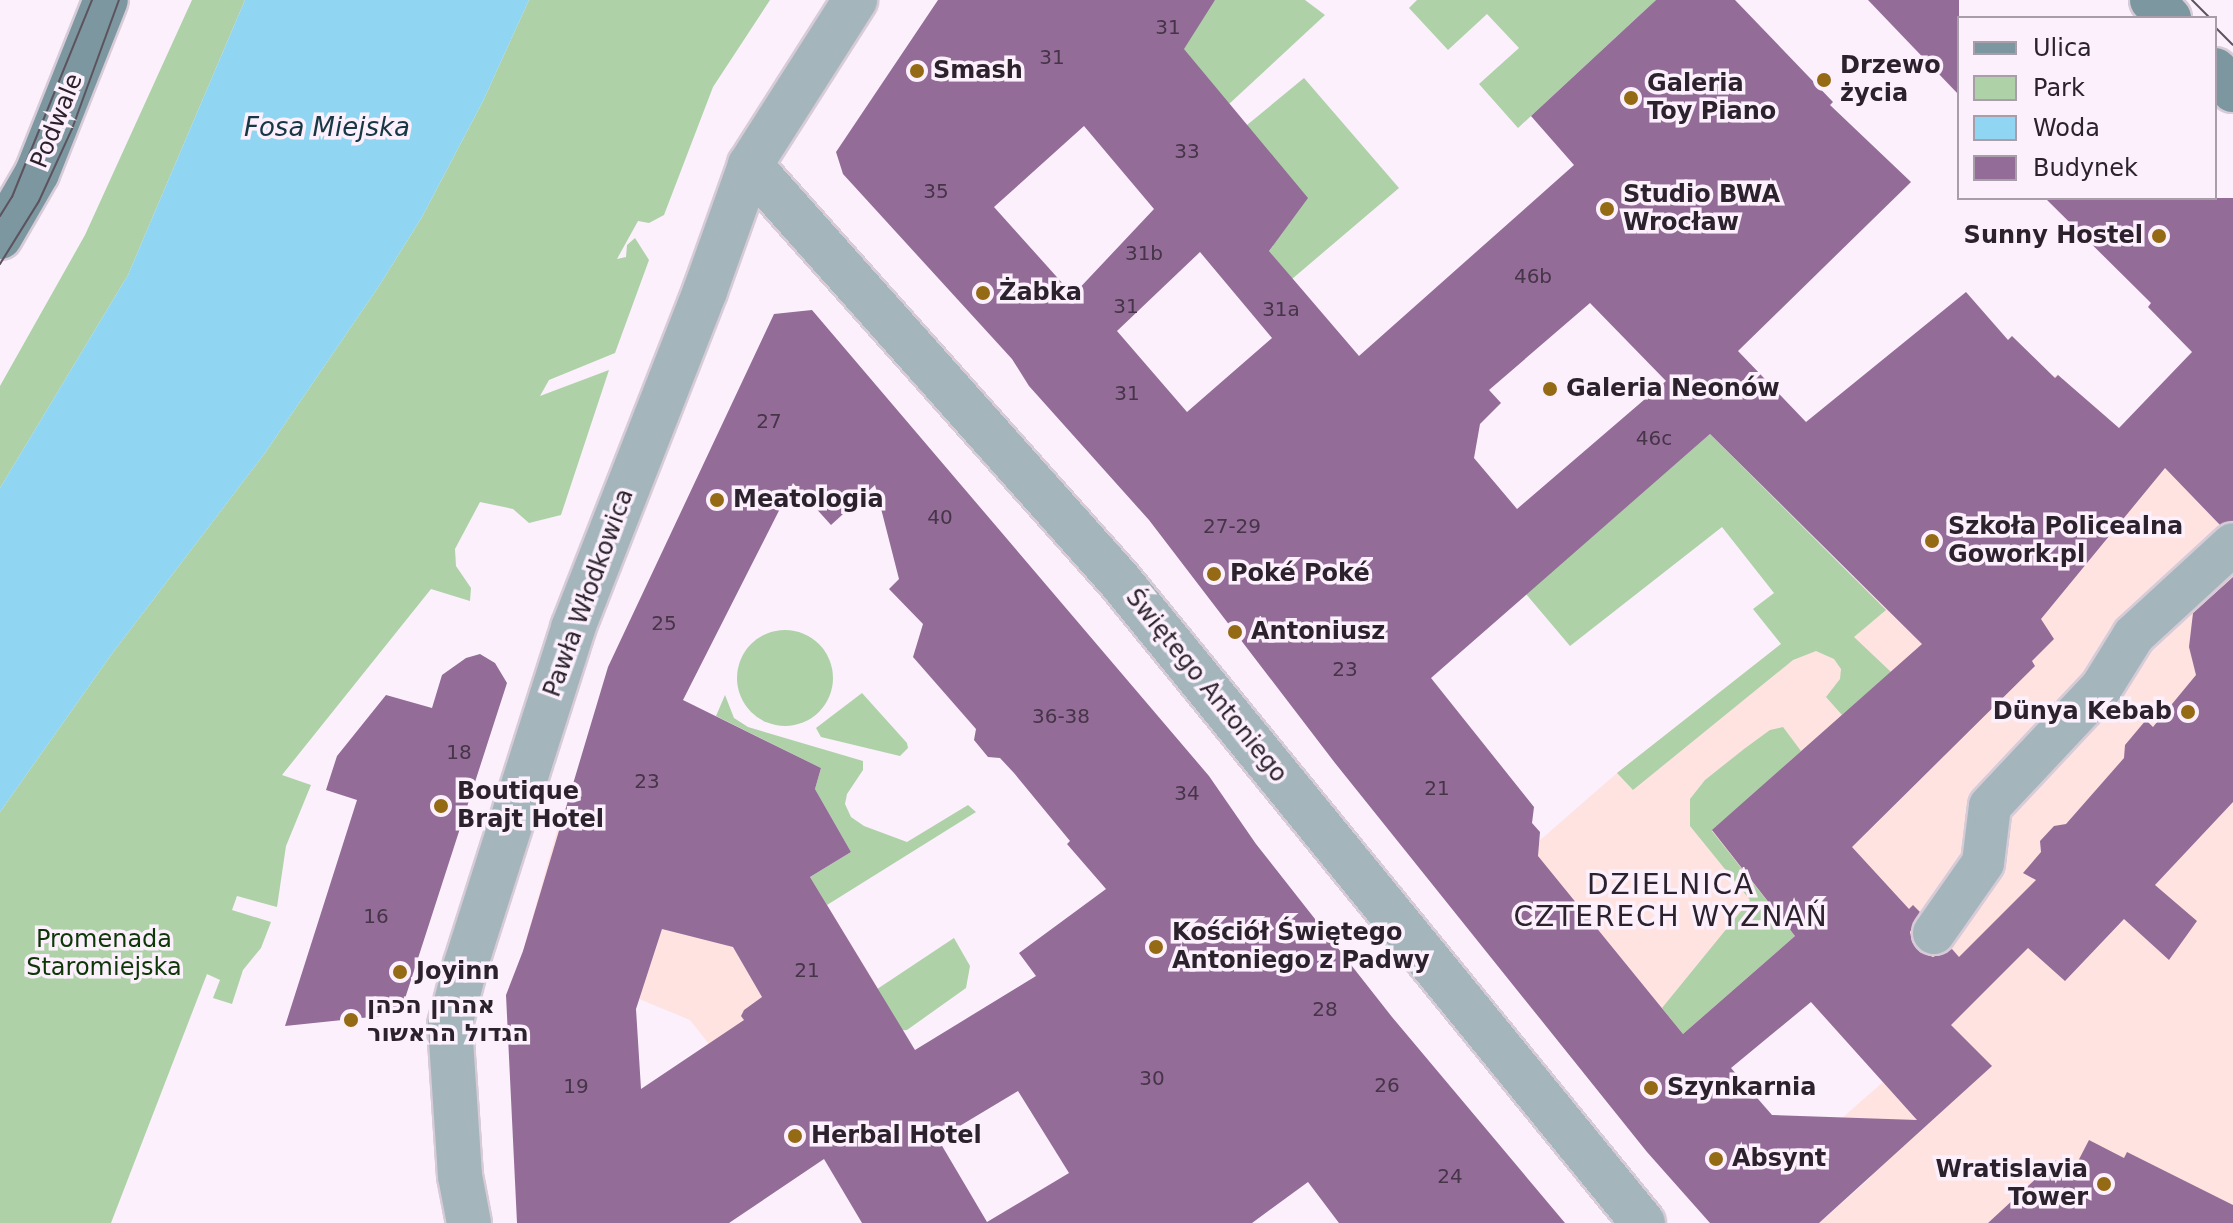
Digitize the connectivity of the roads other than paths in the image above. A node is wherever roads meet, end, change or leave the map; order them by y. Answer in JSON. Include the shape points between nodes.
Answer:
{"nodes":[{"id":1,"x":106,"y":0,"type":"edge"},
{"id":2,"x":855,"y":0,"type":"edge"},
{"id":3,"x":2152,"y":0,"type":"edge"},
{"id":4,"x":2167,"y":16,"type":"edge"},
{"id":5,"x":2217,"y":72,"type":"edge"},
{"id":6,"x":2233,"y":90,"type":"edge"},
{"id":7,"x":750,"y":165,"type":"junction"},
{"id":8,"x":0,"y":237,"type":"edge"},
{"id":9,"x":2233,"y":544,"type":"edge"},
{"id":10,"x":1934,"y":933,"type":"dead end"},
{"id":11,"x":469,"y":1223,"type":"edge"},
{"id":12,"x":1643,"y":1223,"type":"edge"}],
"edges":[{"from":1,"to":8,"type":"main road","name":"Podwale","via":[[37,173]]},
{"from":2,"to":7,"type":"street","name":"Pawła Włodkowica"},
{"from":3,"to":4,"type":"main road"},
{"from":5,"to":6,"type":"main road"},
{"from":7,"to":11,"type":"street","name":"Pawła Włodkowica","via":[[573,628],[466,964],[450,1025],[460,1176]]},
{"from":7,"to":12,"type":"street","name":"Świętego Antoniego","via":[[1149,616]]},
{"from":9,"to":10,"type":"street","via":[[2134,635],[2101,688],[1990,806],[1983,863]]}]}
